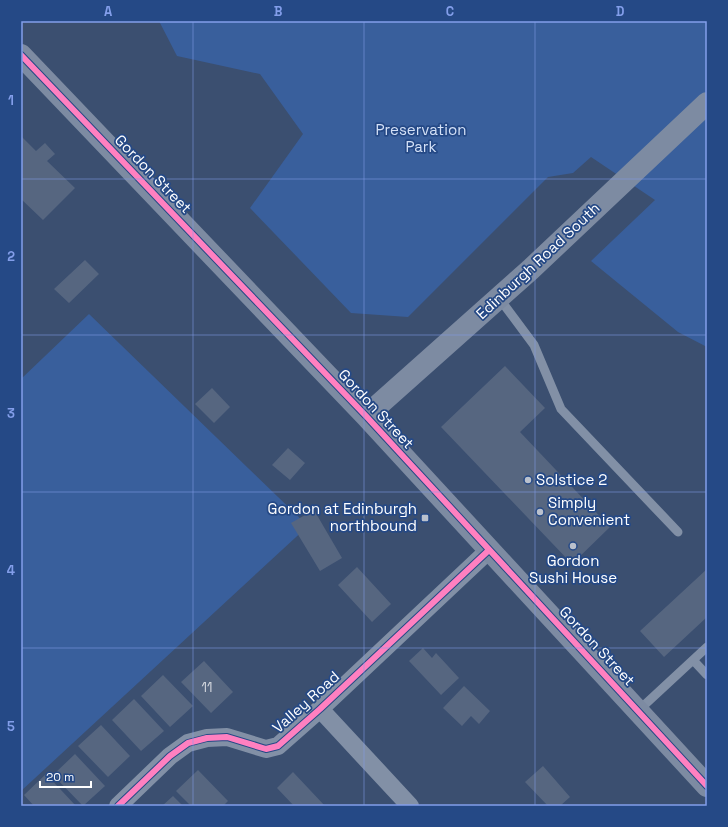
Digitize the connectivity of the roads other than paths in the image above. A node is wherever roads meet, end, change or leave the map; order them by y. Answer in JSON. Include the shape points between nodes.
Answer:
{"nodes":[{"id":1,"x":21,"y":55,"type":"edge"},
{"id":2,"x":707,"y":102,"type":"edge"},
{"id":3,"x":498,"y":298,"type":"junction"},
{"id":4,"x":366,"y":416,"type":"junction"},
{"id":5,"x":678,"y":532,"type":"dead end"},
{"id":6,"x":488,"y":550,"type":"junction"},
{"id":7,"x":707,"y":647,"type":"edge"},
{"id":8,"x":693,"y":660,"type":"junction"},
{"id":9,"x":707,"y":675,"type":"edge"},
{"id":10,"x":320,"y":709,"type":"junction"},
{"id":11,"x":639,"y":710,"type":"junction"},
{"id":12,"x":707,"y":786,"type":"edge"},
{"id":13,"x":118,"y":806,"type":"edge"},
{"id":14,"x":410,"y":806,"type":"edge"}],
"edges":[{"from":1,"to":4,"type":"main road","name":"Gordon Street"},
{"from":2,"to":3,"type":"main road","name":"Edinburgh Road South"},
{"from":3,"to":4,"type":"main road","name":"Edinburgh Road South"},
{"from":3,"to":5,"type":"lane","via":[[534,345],[561,409]]},
{"from":4,"to":6,"type":"main road","name":"Gordon Street"},
{"from":6,"to":10,"type":"street","name":"Valley Road"},
{"from":6,"to":11,"type":"main road","name":"Gordon Street"},
{"from":7,"to":8,"type":"lane"},
{"from":8,"to":9,"type":"lane"},
{"from":8,"to":11,"type":"lane"},
{"from":10,"to":13,"type":"street","name":"Valley Road","via":[[278,746],[266,749],[227,737],[207,738],[188,743],[170,756]]},
{"from":10,"to":14,"type":"street"},
{"from":11,"to":12,"type":"main road","name":"Gordon Street"}]}
